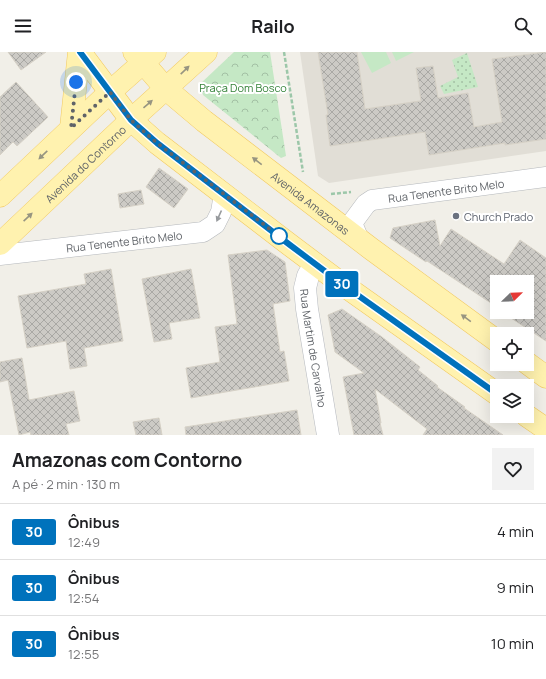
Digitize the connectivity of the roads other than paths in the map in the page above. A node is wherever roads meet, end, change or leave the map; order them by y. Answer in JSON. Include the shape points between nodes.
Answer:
{"nodes":[{"id":1,"x":80,"y":52,"type":"edge"},
{"id":2,"x":206,"y":52,"type":"edge"},
{"id":3,"x":144,"y":56,"type":"edge"},
{"id":4,"x":166,"y":89,"type":"junction"},
{"id":5,"x":110,"y":92,"type":"junction"},
{"id":6,"x":131,"y":120,"type":"junction"},
{"id":7,"x":71,"y":128,"type":"junction"},
{"id":8,"x":546,"y":177,"type":"edge"},
{"id":9,"x":224,"y":194,"type":"junction"},
{"id":10,"x":0,"y":196,"type":"edge"},
{"id":11,"x":360,"y":240,"type":"junction"},
{"id":12,"x":0,"y":244,"type":"edge"},
{"id":13,"x":0,"y":255,"type":"edge"},
{"id":14,"x":315,"y":264,"type":"junction"},
{"id":15,"x":490,"y":336,"type":"edge"},
{"id":16,"x":534,"y":368,"type":"edge"},
{"id":17,"x":546,"y":377,"type":"edge"},
{"id":18,"x":490,"y":389,"type":"edge"},
{"id":19,"x":534,"y":421,"type":"edge"},
{"id":20,"x":546,"y":429,"type":"edge"},
{"id":21,"x":328,"y":435,"type":"edge"}],
"edges":[{"from":1,"to":5,"type":"main road"},
{"from":1,"to":7,"type":"main road"},
{"from":4,"to":2,"type":"main road","name":"Avenida do Contorno","one_way":true},
{"from":3,"to":4,"type":"main road","name":"Avenida Amazonas"},
{"from":3,"to":5,"type":"main road"},
{"from":6,"to":4,"type":"main road","name":"Avenida do Contorno","one_way":true},
{"from":11,"to":4,"type":"main road","name":"Avenida Amazonas","one_way":true},
{"from":5,"to":6,"type":"main road"},
{"from":5,"to":7,"type":"main road"},
{"from":6,"to":9,"type":"main road"},
{"from":12,"to":6,"type":"main road","name":"Avenida do Contorno","one_way":true},
{"from":7,"to":10,"type":"main road","one_way":true},
{"from":8,"to":11,"type":"street","name":"Rua Tenente Brito Melo","via":[[372,200],[352,223]]},
{"from":9,"to":13,"type":"street","name":"Rua Tenente Brito Melo","one_way":true,"via":[[221,212],[215,224],[203,232]]},
{"from":9,"to":14,"type":"main road"},
{"from":15,"to":11,"type":"main road","name":"Avenida Amazonas","one_way":true},
{"from":14,"to":18,"type":"main road"},
{"from":14,"to":21,"type":"street","name":"Rua Martim de Carvalho","via":[[305,288]]},
{"from":16,"to":17,"type":"main road"},
{"from":19,"to":20,"type":"main road"}]}
